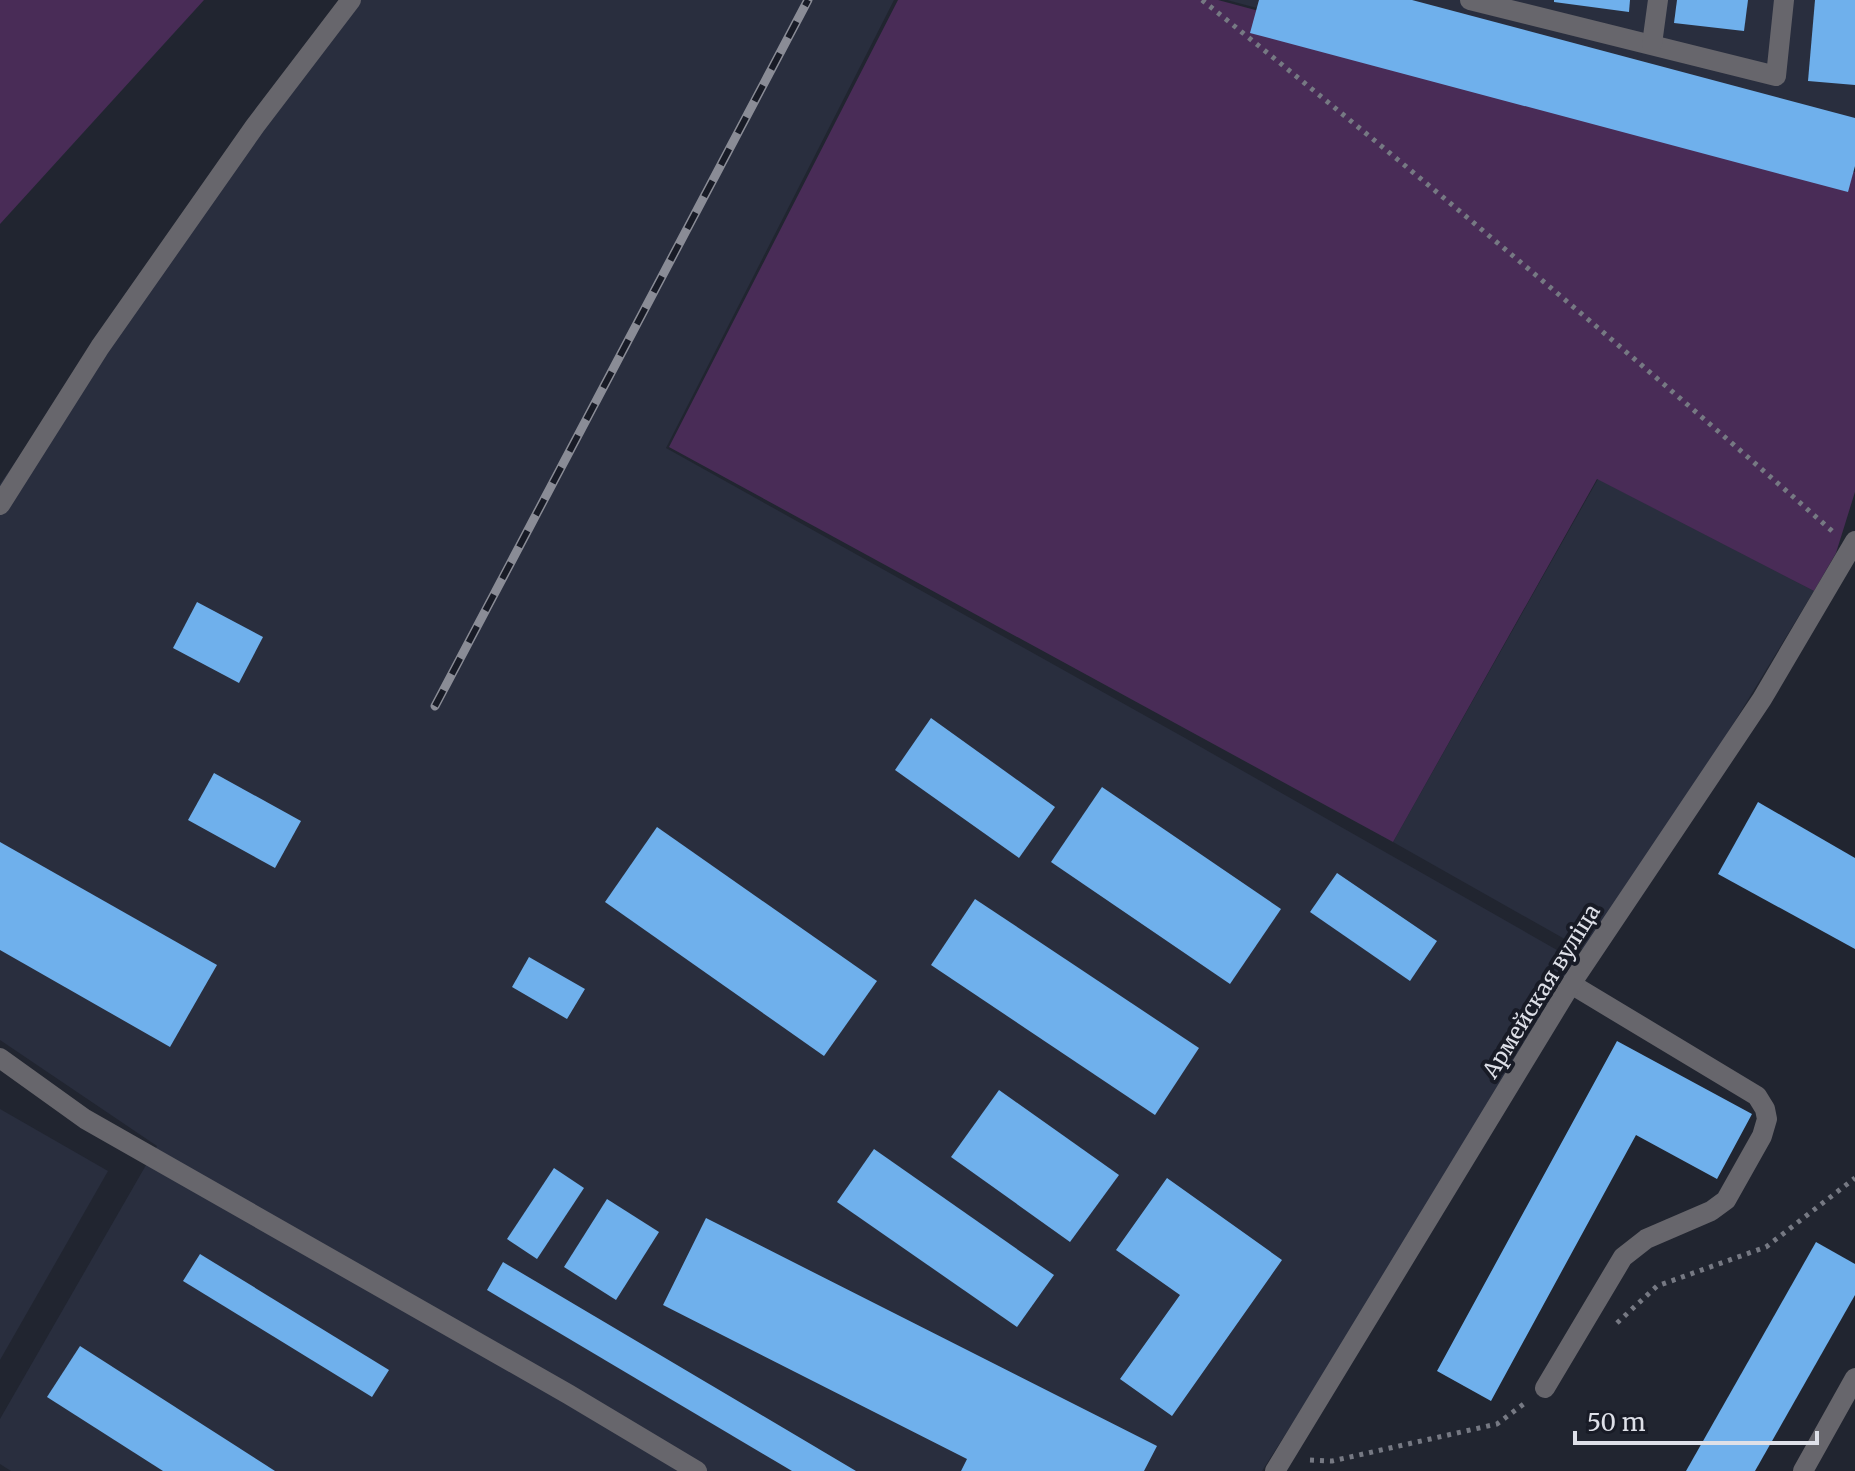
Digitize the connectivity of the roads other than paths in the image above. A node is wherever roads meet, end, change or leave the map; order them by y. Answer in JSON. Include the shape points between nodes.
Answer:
{"nodes":[{"id":1,"x":351,"y":0,"type":"edge"},
{"id":2,"x":1470,"y":0,"type":"edge"},
{"id":3,"x":1658,"y":0,"type":"edge"},
{"id":4,"x":1784,"y":0,"type":"edge"},
{"id":5,"x":1542,"y":9,"type":"edge"},
{"id":6,"x":1652,"y":44,"type":"junction"},
{"id":7,"x":0,"y":505,"type":"edge"},
{"id":8,"x":1853,"y":544,"type":"edge"},
{"id":9,"x":1571,"y":984,"type":"junction"},
{"id":10,"x":0,"y":1058,"type":"edge"},
{"id":11,"x":1855,"y":1378,"type":"edge"},
{"id":12,"x":1545,"y":1388,"type":"dead end"},
{"id":13,"x":697,"y":1471,"type":"edge"},
{"id":14,"x":1275,"y":1471,"type":"edge"},
{"id":15,"x":1803,"y":1471,"type":"edge"}],
"edges":[{"from":1,"to":7,"type":"street","via":[[109,334]]},
{"from":2,"to":5,"type":"street"},
{"from":3,"to":6,"type":"street"},
{"from":4,"to":6,"type":"street","via":[[1776,76]]},
{"from":5,"to":6,"type":"street"},
{"from":8,"to":9,"type":"street","name":"Армейская вуліца","via":[[1762,699]]},
{"from":9,"to":12,"type":"street","via":[[1757,1096],[1767,1119],[1726,1200],[1646,1239],[1623,1257]]},
{"from":9,"to":14,"type":"street","name":"Армейская вуліца"},
{"from":10,"to":13,"type":"street","via":[[85,1119]]},
{"from":11,"to":15,"type":"street"}]}
